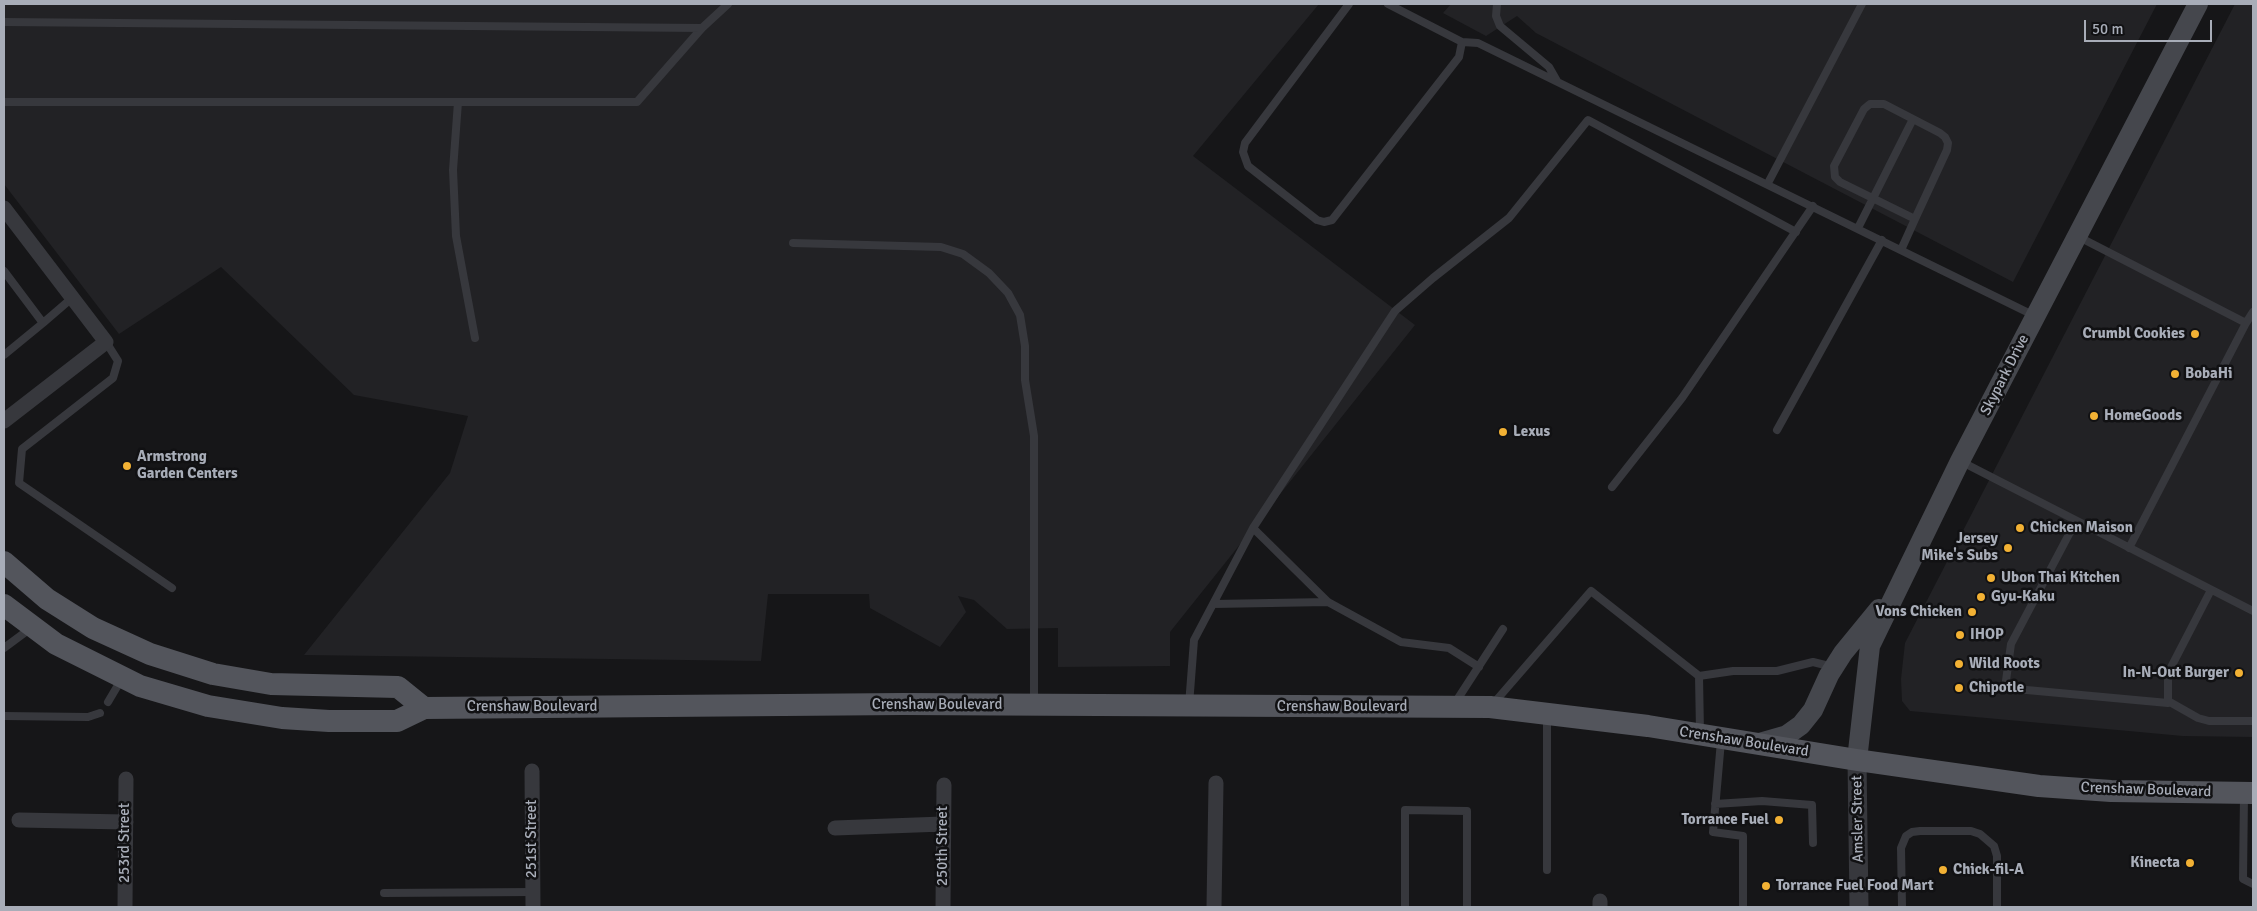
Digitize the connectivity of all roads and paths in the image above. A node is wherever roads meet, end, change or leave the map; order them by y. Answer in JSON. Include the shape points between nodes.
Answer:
{"nodes":[{"id":1,"x":728,"y":4,"type":"edge"},
{"id":2,"x":1349,"y":4,"type":"edge"},
{"id":3,"x":1388,"y":4,"type":"edge"},
{"id":4,"x":1497,"y":4,"type":"edge"},
{"id":5,"x":1862,"y":4,"type":"edge"},
{"id":6,"x":2198,"y":4,"type":"edge"},
{"id":7,"x":4,"y":22,"type":"edge"},
{"id":8,"x":702,"y":28,"type":"junction"},
{"id":9,"x":1462,"y":42,"type":"junction"},
{"id":10,"x":1557,"y":81,"type":"junction"},
{"id":11,"x":4,"y":102,"type":"edge"},
{"id":12,"x":458,"y":102,"type":"junction"},
{"id":13,"x":1913,"y":119,"type":"junction"},
{"id":14,"x":1768,"y":183,"type":"junction"},
{"id":15,"x":1873,"y":198,"type":"junction"},
{"id":16,"x":1814,"y":206,"type":"junction"},
{"id":17,"x":4,"y":208,"type":"edge"},
{"id":18,"x":1916,"y":219,"type":"junction"},
{"id":19,"x":1858,"y":228,"type":"junction"},
{"id":20,"x":1796,"y":232,"type":"junction"},
{"id":21,"x":2077,"y":236,"type":"junction"},
{"id":22,"x":1882,"y":240,"type":"junction"},
{"id":23,"x":794,"y":243,"type":"dead end"},
{"id":24,"x":1900,"y":250,"type":"junction"},
{"id":25,"x":4,"y":272,"type":"edge"},
{"id":26,"x":72,"y":298,"type":"junction"},
{"id":27,"x":2253,"y":312,"type":"edge"},
{"id":28,"x":2035,"y":316,"type":"junction"},
{"id":29,"x":43,"y":323,"type":"junction"},
{"id":30,"x":2246,"y":323,"type":"junction"},
{"id":31,"x":475,"y":338,"type":"dead end"},
{"id":32,"x":106,"y":342,"type":"junction"},
{"id":33,"x":4,"y":356,"type":"edge"},
{"id":34,"x":4,"y":420,"type":"edge"},
{"id":35,"x":1777,"y":430,"type":"dead end"},
{"id":36,"x":1960,"y":461,"type":"junction"},
{"id":37,"x":1612,"y":487,"type":"dead end"},
{"id":38,"x":2076,"y":521,"type":"junction"},
{"id":39,"x":1253,"y":528,"type":"junction"},
{"id":40,"x":2129,"y":548,"type":"junction"},
{"id":41,"x":4,"y":562,"type":"edge"},
{"id":42,"x":1899,"y":585,"type":"junction"},
{"id":43,"x":172,"y":588,"type":"dead end"},
{"id":44,"x":2211,"y":590,"type":"junction"},
{"id":45,"x":1328,"y":602,"type":"junction"},
{"id":46,"x":1213,"y":604,"type":"junction"},
{"id":47,"x":4,"y":605,"type":"edge"},
{"id":48,"x":2253,"y":611,"type":"edge"},
{"id":49,"x":33,"y":627,"type":"junction"},
{"id":50,"x":1503,"y":630,"type":"dead end"},
{"id":51,"x":4,"y":648,"type":"edge"},
{"id":52,"x":1479,"y":667,"type":"junction"},
{"id":53,"x":1834,"y":667,"type":"junction"},
{"id":54,"x":1699,"y":676,"type":"junction"},
{"id":55,"x":123,"y":678,"type":"junction"},
{"id":56,"x":2168,"y":701,"type":"junction"},
{"id":57,"x":108,"y":702,"type":"dead end"},
{"id":58,"x":1034,"y":706,"type":"junction"},
{"id":59,"x":1189,"y":706,"type":"junction"},
{"id":60,"x":1453,"y":707,"type":"junction"},
{"id":61,"x":1490,"y":707,"type":"junction"},
{"id":62,"x":424,"y":708,"type":"junction"},
{"id":63,"x":100,"y":712,"type":"dead end"},
{"id":64,"x":1547,"y":714,"type":"junction"},
{"id":65,"x":4,"y":716,"type":"edge"},
{"id":66,"x":2253,"y":721,"type":"edge"},
{"id":67,"x":1711,"y":736,"type":"junction"},
{"id":68,"x":1759,"y":743,"type":"junction"},
{"id":69,"x":1857,"y":760,"type":"junction"},
{"id":70,"x":532,"y":771,"type":"dead end"},
{"id":71,"x":126,"y":779,"type":"dead end"},
{"id":72,"x":1216,"y":783,"type":"dead end"},
{"id":73,"x":944,"y":785,"type":"dead end"},
{"id":74,"x":2248,"y":793,"type":"edge"},
{"id":75,"x":1715,"y":804,"type":"junction"},
{"id":76,"x":19,"y":820,"type":"dead end"},
{"id":77,"x":126,"y":822,"type":"junction"},
{"id":78,"x":943,"y":824,"type":"junction"},
{"id":79,"x":835,"y":828,"type":"dead end"},
{"id":80,"x":1814,"y":844,"type":"dead end"},
{"id":81,"x":1547,"y":870,"type":"dead end"},
{"id":82,"x":2253,"y":884,"type":"edge"},
{"id":83,"x":533,"y":892,"type":"junction"},
{"id":84,"x":384,"y":893,"type":"dead end"},
{"id":85,"x":1902,"y":906,"type":"edge"},
{"id":86,"x":125,"y":907,"type":"edge"},
{"id":87,"x":533,"y":907,"type":"edge"},
{"id":88,"x":943,"y":907,"type":"edge"},
{"id":89,"x":1214,"y":907,"type":"edge"},
{"id":90,"x":1405,"y":907,"type":"edge"},
{"id":91,"x":1467,"y":907,"type":"edge"},
{"id":92,"x":1743,"y":907,"type":"edge"},
{"id":93,"x":1859,"y":907,"type":"edge"},
{"id":94,"x":1997,"y":907,"type":"edge"}],
"edges":[{"from":1,"to":8,"type":"lane"},
{"from":2,"to":9,"type":"lane","via":[[1245,143],[1243,152],[1248,166],[1318,220],[1332,220],[1459,57]]},
{"from":3,"to":9,"type":"lane"},
{"from":4,"to":10,"type":"lane","via":[[1496,16],[1500,26],[1550,67]]},
{"from":5,"to":14,"type":"lane"},
{"from":6,"to":21,"type":"main road","name":"Skypark Drive"},
{"from":7,"to":8,"type":"lane"},
{"from":8,"to":12,"type":"lane","via":[[637,102]]},
{"from":9,"to":10,"type":"lane","via":[[1478,43]]},
{"from":10,"to":14,"type":"lane"},
{"from":11,"to":12,"type":"lane"},
{"from":12,"to":31,"type":"lane","via":[[453,170],[456,236]]},
{"from":13,"to":15,"type":"lane"},
{"from":13,"to":15,"type":"lane","via":[[1884,104],[1870,104],[1864,109],[1834,166],[1835,177],[1840,182]]},
{"from":13,"to":18,"type":"lane","via":[[1946,137],[1948,143]]},
{"from":14,"to":16,"type":"lane"},
{"from":15,"to":18,"type":"lane"},
{"from":15,"to":19,"type":"lane"},
{"from":16,"to":19,"type":"lane"},
{"from":16,"to":20,"type":"lane"},
{"from":17,"to":26,"type":"street"},
{"from":18,"to":24,"type":"lane"},
{"from":19,"to":22,"type":"lane"},
{"from":20,"to":37,"type":"lane","via":[[1696,379]]},
{"from":20,"to":39,"type":"lane","via":[[1588,120],[1509,218],[1395,311]]},
{"from":21,"to":28,"type":"main road","name":"Skypark Drive"},
{"from":21,"to":30,"type":"lane"},
{"from":22,"to":24,"type":"lane"},
{"from":22,"to":35,"type":"lane"},
{"from":23,"to":58,"type":"lane","via":[[941,247],[963,254],[1002,286],[1020,315],[1034,436]]},
{"from":24,"to":28,"type":"lane"},
{"from":25,"to":29,"type":"lane"},
{"from":26,"to":29,"type":"lane"},
{"from":26,"to":32,"type":"street"},
{"from":27,"to":30,"type":"lane"},
{"from":28,"to":36,"type":"main road","name":"Skypark Drive"},
{"from":29,"to":33,"type":"lane"},
{"from":30,"to":40,"type":"lane"},
{"from":32,"to":34,"type":"street"},
{"from":32,"to":43,"type":"lane","via":[[118,361],[113,378],[22,449],[19,483]]},
{"from":36,"to":38,"type":"lane"},
{"from":36,"to":42,"type":"main road","name":"Skypark Drive"},
{"from":38,"to":40,"type":"lane"},
{"from":38,"to":56,"type":"lane","via":[[2011,644],[2005,688]]},
{"from":39,"to":45,"type":"lane"},
{"from":39,"to":46,"type":"lane"},
{"from":40,"to":44,"type":"lane"},
{"from":41,"to":62,"type":"main road","via":[[47,599],[92,628],[150,654],[214,674],[271,684],[398,687]]},
{"from":42,"to":53,"type":"main road"},
{"from":42,"to":69,"type":"main road","name":"Skypark Drive","via":[[1870,646]]},
{"from":44,"to":48,"type":"lane"},
{"from":44,"to":56,"type":"lane","via":[[2168,673]]},
{"from":45,"to":46,"type":"lane"},
{"from":45,"to":52,"type":"lane","via":[[1401,642],[1449,648]]},
{"from":46,"to":59,"type":"lane","via":[[1194,640]]},
{"from":47,"to":49,"type":"main road","name":"Crenshaw Boulevard"},
{"from":49,"to":51,"type":"lane"},
{"from":49,"to":55,"type":"main road","name":"Crenshaw Boulevard","via":[[56,644]]},
{"from":50,"to":52,"type":"lane"},
{"from":52,"to":60,"type":"lane"},
{"from":53,"to":54,"type":"lane","via":[[1814,662],[1777,671],[1733,671]]},
{"from":53,"to":68,"type":"main road","via":[[1813,710],[1801,725],[1788,735]]},
{"from":54,"to":61,"type":"lane","via":[[1591,591]]},
{"from":54,"to":67,"type":"lane"},
{"from":55,"to":57,"type":"lane"},
{"from":55,"to":62,"type":"main road","name":"Crenshaw Boulevard","via":[[208,706],[282,718],[397,722]]},
{"from":56,"to":66,"type":"lane","via":[[2209,721]]},
{"from":58,"to":59,"type":"main road","name":"Crenshaw Boulevard"},
{"from":58,"to":62,"type":"main road","name":"Crenshaw Boulevard"},
{"from":59,"to":60,"type":"main road","name":"Crenshaw Boulevard"},
{"from":60,"to":61,"type":"main road","name":"Crenshaw Boulevard"},
{"from":61,"to":64,"type":"main road","name":"Crenshaw Boulevard"},
{"from":63,"to":65,"type":"lane","via":[[88,717]]},
{"from":64,"to":67,"type":"main road","name":"Crenshaw Boulevard"},
{"from":64,"to":81,"type":"lane"},
{"from":67,"to":68,"type":"main road","name":"Crenshaw Boulevard"},
{"from":67,"to":75,"type":"lane"},
{"from":68,"to":69,"type":"main road","name":"Crenshaw Boulevard"},
{"from":69,"to":74,"type":"main road","name":"Crenshaw Boulevard","via":[[2039,786],[2111,791]]},
{"from":69,"to":93,"type":"street","name":"Amsler Street"},
{"from":70,"to":83,"type":"street","name":"251st Street"},
{"from":71,"to":77,"type":"street","name":"253rd Street"},
{"from":72,"to":89,"type":"street"},
{"from":73,"to":78,"type":"street","name":"250th Street"},
{"from":74,"to":82,"type":"lane","via":[[2243,879]]},
{"from":75,"to":80,"type":"lane","via":[[1762,800],[1812,805]]},
{"from":75,"to":92,"type":"lane","via":[[1713,832],[1743,836]]},
{"from":76,"to":77,"type":"street"},
{"from":77,"to":86,"type":"street","name":"253rd Street"},
{"from":78,"to":79,"type":"street"},
{"from":78,"to":88,"type":"street","name":"250th Street"},
{"from":83,"to":84,"type":"lane"},
{"from":83,"to":87,"type":"street","name":"251st Street"},
{"from":85,"to":94,"type":"lane","via":[[1901,848],[1906,836],[1912,832],[1972,831],[1987,838],[1994,846],[1998,862]]},
{"from":90,"to":91,"type":"lane","via":[[1405,810],[1414,810],[1467,811]]}]}
